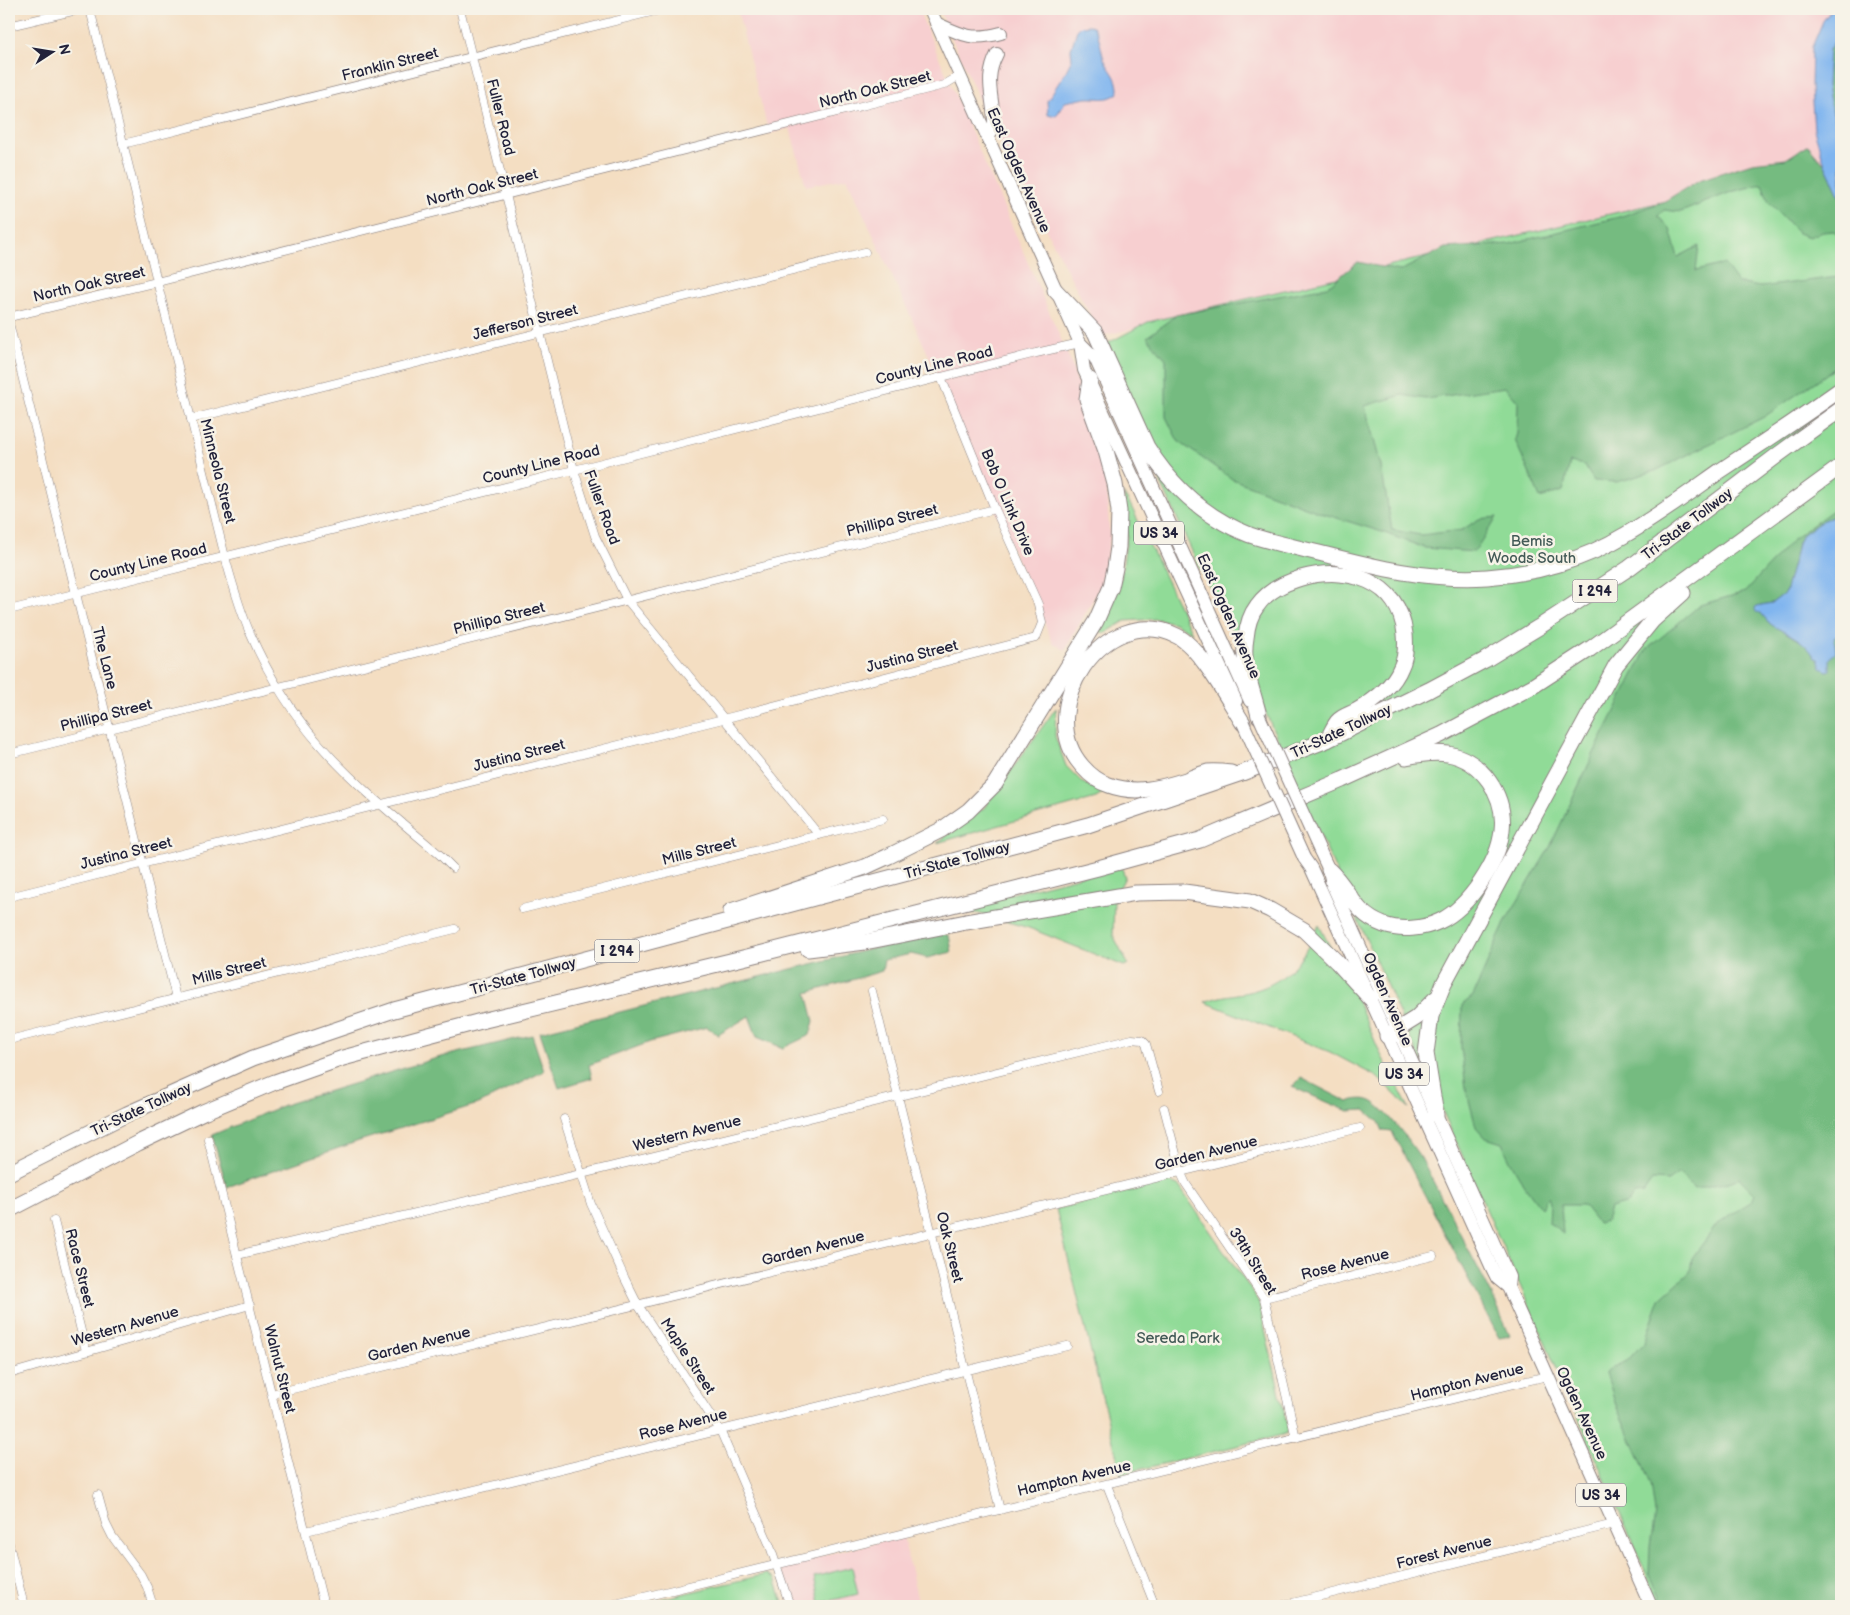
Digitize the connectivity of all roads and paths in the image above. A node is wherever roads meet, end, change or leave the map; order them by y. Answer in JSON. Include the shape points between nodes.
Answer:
{"nodes":[{"id":1,"x":81,"y":9,"type":"edge"},
{"id":2,"x":90,"y":9,"type":"edge"},
{"id":3,"x":460,"y":9,"type":"edge"},
{"id":4,"x":663,"y":9,"type":"edge"},
{"id":5,"x":930,"y":9,"type":"edge"},
{"id":6,"x":936,"y":23,"type":"junction"},
{"id":7,"x":9,"y":26,"type":"edge"},
{"id":8,"x":1001,"y":33,"type":"dead end"},
{"id":9,"x":997,"y":54,"type":"dead end"},
{"id":10,"x":472,"y":58,"type":"junction"},
{"id":11,"x":959,"y":76,"type":"junction"},
{"id":12,"x":988,"y":140,"type":"junction"},
{"id":13,"x":123,"y":144,"type":"junction"},
{"id":14,"x":506,"y":195,"type":"junction"},
{"id":15,"x":865,"y":252,"type":"dead end"},
{"id":16,"x":157,"y":282,"type":"junction"},
{"id":17,"x":1055,"y":290,"type":"junction"},
{"id":18,"x":9,"y":317,"type":"edge"},
{"id":19,"x":9,"y":323,"type":"edge"},
{"id":20,"x":540,"y":332,"type":"junction"},
{"id":21,"x":1080,"y":343,"type":"junction"},
{"id":22,"x":941,"y":377,"type":"junction"},
{"id":23,"x":1090,"y":380,"type":"junction"},
{"id":24,"x":1841,"y":389,"type":"edge"},
{"id":25,"x":1841,"y":410,"type":"edge"},
{"id":26,"x":191,"y":419,"type":"junction"},
{"id":27,"x":1841,"y":466,"type":"edge"},
{"id":28,"x":574,"y":470,"type":"junction"},
{"id":29,"x":995,"y":509,"type":"junction"},
{"id":30,"x":1723,"y":551,"type":"junction"},
{"id":31,"x":225,"y":557,"type":"junction"},
{"id":32,"x":76,"y":594,"type":"junction"},
{"id":33,"x":627,"y":600,"type":"junction"},
{"id":34,"x":9,"y":610,"type":"edge"},
{"id":35,"x":1036,"y":638,"type":"joint"},
{"id":36,"x":278,"y":687,"type":"junction"},
{"id":37,"x":1259,"y":716,"type":"junction"},
{"id":38,"x":723,"y":718,"type":"junction"},
{"id":39,"x":1243,"y":723,"type":"junction"},
{"id":40,"x":109,"y":729,"type":"junction"},
{"id":41,"x":1327,"y":740,"type":"junction"},
{"id":42,"x":9,"y":754,"type":"edge"},
{"id":43,"x":1242,"y":773,"type":"junction"},
{"id":44,"x":1342,"y":780,"type":"junction"},
{"id":45,"x":380,"y":804,"type":"junction"},
{"id":46,"x":882,"y":820,"type":"dead end"},
{"id":47,"x":819,"y":835,"type":"junction"},
{"id":48,"x":1320,"y":851,"type":"joint"},
{"id":49,"x":1304,"y":858,"type":"joint"},
{"id":50,"x":144,"y":863,"type":"junction"},
{"id":51,"x":453,"y":868,"type":"dead end"},
{"id":52,"x":1329,"y":870,"type":"junction"},
{"id":53,"x":9,"y":897,"type":"edge"},
{"id":54,"x":522,"y":909,"type":"dead end"},
{"id":55,"x":455,"y":929,"type":"dead end"},
{"id":56,"x":658,"y":940,"type":"junction"},
{"id":57,"x":747,"y":957,"type":"junction"},
{"id":58,"x":872,"y":991,"type":"dead end"},
{"id":59,"x":1439,"y":994,"type":"junction"},
{"id":60,"x":176,"y":998,"type":"junction"},
{"id":61,"x":1370,"y":998,"type":"junction"},
{"id":62,"x":1392,"y":1033,"type":"junction"},
{"id":63,"x":9,"y":1040,"type":"edge"},
{"id":64,"x":1159,"y":1090,"type":"dead end"},
{"id":65,"x":898,"y":1095,"type":"junction"},
{"id":66,"x":1164,"y":1108,"type":"dead end"},
{"id":67,"x":1436,"y":1115,"type":"junction"},
{"id":68,"x":564,"y":1119,"type":"dead end"},
{"id":69,"x":1360,"y":1128,"type":"dead end"},
{"id":70,"x":208,"y":1140,"type":"dead end"},
{"id":71,"x":9,"y":1173,"type":"edge"},
{"id":72,"x":1181,"y":1173,"type":"junction"},
{"id":73,"x":581,"y":1174,"type":"junction"},
{"id":74,"x":9,"y":1210,"type":"edge"},
{"id":75,"x":54,"y":1221,"type":"dead end"},
{"id":76,"x":932,"y":1233,"type":"junction"},
{"id":77,"x":237,"y":1256,"type":"junction"},
{"id":78,"x":1432,"y":1256,"type":"dead end"},
{"id":79,"x":1508,"y":1287,"type":"junction"},
{"id":80,"x":1264,"y":1298,"type":"junction"},
{"id":81,"x":638,"y":1304,"type":"junction"},
{"id":82,"x":250,"y":1305,"type":"junction"},
{"id":83,"x":1067,"y":1346,"type":"dead end"},
{"id":84,"x":86,"y":1351,"type":"junction"},
{"id":85,"x":966,"y":1370,"type":"junction"},
{"id":86,"x":9,"y":1374,"type":"edge"},
{"id":87,"x":1547,"y":1376,"type":"junction"},
{"id":88,"x":272,"y":1394,"type":"junction"},
{"id":89,"x":720,"y":1430,"type":"junction"},
{"id":90,"x":1296,"y":1438,"type":"junction"},
{"id":91,"x":1107,"y":1485,"type":"junction"},
{"id":92,"x":98,"y":1495,"type":"dead end"},
{"id":93,"x":1000,"y":1510,"type":"junction"},
{"id":94,"x":1614,"y":1524,"type":"junction"},
{"id":95,"x":306,"y":1531,"type":"junction"},
{"id":96,"x":9,"y":1544,"type":"edge"},
{"id":97,"x":777,"y":1565,"type":"junction"},
{"id":98,"x":24,"y":1606,"type":"edge"},
{"id":99,"x":153,"y":1606,"type":"edge"},
{"id":100,"x":324,"y":1606,"type":"edge"},
{"id":101,"x":607,"y":1606,"type":"edge"},
{"id":102,"x":790,"y":1606,"type":"edge"},
{"id":103,"x":1155,"y":1606,"type":"edge"},
{"id":104,"x":1280,"y":1606,"type":"edge"},
{"id":105,"x":1651,"y":1606,"type":"edge"}],
"edges":[{"from":1,"to":7,"type":"street"},
{"from":2,"to":13,"type":"street","name":"Minneola Street"},
{"from":3,"to":10,"type":"street","name":"Fuller Road"},
{"from":4,"to":10,"type":"street","name":"Franklin Street"},
{"from":5,"to":6,"type":"main road","name":"East Ogden Avenue","number":"US 34"},
{"from":6,"to":8,"type":"main road","via":[[965,36],[984,38]]},
{"from":6,"to":11,"type":"main road","name":"East Ogden Avenue","number":"US 34"},
{"from":9,"to":12,"type":"main road","via":[[989,83],[994,123]]},
{"from":10,"to":13,"type":"street","name":"Franklin Street"},
{"from":10,"to":14,"type":"street","name":"Fuller Road"},
{"from":11,"to":12,"type":"main road","name":"East Ogden Avenue","number":"US 34"},
{"from":11,"to":14,"type":"street","name":"North Oak Street","via":[[941,86]]},
{"from":12,"to":17,"type":"main road","name":"East Ogden Avenue","number":"US 34"},
{"from":13,"to":16,"type":"street","name":"Minneola Street"},
{"from":14,"to":16,"type":"street","name":"North Oak Street"},
{"from":14,"to":20,"type":"street","name":"Fuller Road"},
{"from":15,"to":20,"type":"street","name":"Jefferson Street"},
{"from":16,"to":18,"type":"street","name":"North Oak Street"},
{"from":16,"to":26,"type":"street","name":"Minneola Street"},
{"from":17,"to":21,"type":"main road","name":"East Ogden Avenue","number":"US 34"},
{"from":17,"to":24,"type":"highway","via":[[1095,332],[1147,447],[1178,488],[1194,502],[1220,520],[1251,535],[1422,576],[1487,577],[1544,568],[1574,559],[1624,536]]},
{"from":19,"to":32,"type":"street","name":"The Lane"},
{"from":20,"to":26,"type":"street","name":"Jefferson Street"},
{"from":20,"to":28,"type":"street","name":"Fuller Road"},
{"from":21,"to":22,"type":"street","name":"County Line Road"},
{"from":21,"to":23,"type":"main road","name":"East Ogden Avenue","number":"US 34","via":[[1084,370]]},
{"from":21,"to":37,"type":"main road","name":"East Ogden Avenue","number":"US 34","via":[[1095,358]]},
{"from":22,"to":28,"type":"street","name":"County Line Road"},
{"from":22,"to":29,"type":"street","name":"Bob O Link Drive"},
{"from":23,"to":39,"type":"main road","name":"East Ogden Avenue","number":"US 34"},
{"from":23,"to":56,"type":"highway","via":[[1087,399],[1106,451],[1119,511],[1115,568],[1096,621],[995,784],[968,811],[941,830],[889,856],[680,929]]},
{"from":25,"to":41,"type":"highway","name":"Tri-State Tollway","number":"I 294","via":[[1629,568],[1539,627],[1429,690]]},
{"from":26,"to":31,"type":"street","name":"Minneola Street"},
{"from":27,"to":30,"type":"highway","name":"Tri-State Tollway","number":"I 294"},
{"from":28,"to":31,"type":"street","name":"County Line Road"},
{"from":28,"to":33,"type":"street","name":"Fuller Road","via":[[595,536]]},
{"from":29,"to":33,"type":"street","name":"Phillipa Street"},
{"from":29,"to":35,"type":"street","name":"Bob O Link Drive","via":[[1038,604],[1042,623]]},
{"from":30,"to":44,"type":"highway","name":"Tri-State Tollway","number":"I 294","via":[[1590,649],[1533,686],[1441,735]]},
{"from":30,"to":59,"type":"highway","via":[[1652,621],[1616,665]]},
{"from":31,"to":32,"type":"street","name":"County Line Road"},
{"from":31,"to":36,"type":"street","name":"Minneola Street","via":[[249,632]]},
{"from":32,"to":34,"type":"street","name":"County Line Road"},
{"from":32,"to":40,"type":"street","name":"The Lane"},
{"from":33,"to":36,"type":"street","name":"Phillipa Street"},
{"from":33,"to":38,"type":"street","name":"Fuller Road"},
{"from":35,"to":38,"type":"street","name":"Justina Street"},
{"from":36,"to":40,"type":"street","name":"Phillipa Street"},
{"from":36,"to":45,"type":"street","name":"Minneola Street","via":[[319,744]]},
{"from":37,"to":41,"type":"highway","via":[[1244,656],[1249,620],[1256,606],[1277,587],[1308,576],[1334,573],[1358,576],[1372,582],[1400,611],[1406,653],[1397,676],[1388,687],[1374,700],[1338,720]]},
{"from":37,"to":48,"type":"main road","name":"East Ogden Avenue","number":"US 34","bridge":true},
{"from":38,"to":45,"type":"street","name":"Justina Street"},
{"from":38,"to":47,"type":"street","name":"Fuller Road"},
{"from":39,"to":43,"type":"highway","via":[[1191,646],[1178,636],[1148,628],[1111,639],[1095,652],[1071,690],[1065,717],[1066,733],[1074,757],[1088,773],[1108,785],[1137,791],[1170,785],[1208,772]]},
{"from":39,"to":49,"type":"main road","name":"East Ogden Avenue","number":"US 34","bridge":true},
{"from":40,"to":42,"type":"street","name":"Phillipa Street"},
{"from":40,"to":50,"type":"street","name":"The Lane"},
{"from":41,"to":43,"type":"highway","name":"Tri-State Tollway","number":"I 294"},
{"from":43,"to":56,"type":"highway","name":"Tri-State Tollway","number":"I 294","via":[[1088,825]]},
{"from":44,"to":52,"type":"highway","via":[[1402,757],[1449,754],[1475,766],[1486,776],[1500,802],[1503,830],[1492,863],[1481,882],[1454,911],[1425,926],[1399,928],[1370,918],[1356,906],[1340,880]]},
{"from":44,"to":57,"type":"highway","name":"Tri-State Tollway","number":"I 294","via":[[1200,840]]},
{"from":45,"to":50,"type":"street","name":"Justina Street"},
{"from":45,"to":51,"type":"street","name":"Minneola Street"},
{"from":46,"to":47,"type":"street","name":"Mills Street"},
{"from":47,"to":54,"type":"street","name":"Mills Street"},
{"from":48,"to":52,"type":"main road","name":"Ogden Avenue","number":"US 34"},
{"from":49,"to":61,"type":"main road","name":"Ogden Avenue","number":"US 34"},
{"from":50,"to":53,"type":"street","name":"Justina Street"},
{"from":50,"to":60,"type":"street","name":"The Lane"},
{"from":52,"to":62,"type":"main road","name":"Ogden Avenue","number":"US 34"},
{"from":55,"to":60,"type":"street","name":"Mills Street"},
{"from":56,"to":71,"type":"highway","name":"Tri-State Tollway","number":"I 294","via":[[394,1010],[253,1058],[127,1114]]},
{"from":57,"to":61,"type":"highway","via":[[865,942],[1136,893],[1184,892],[1250,902],[1270,910],[1304,930]]},
{"from":57,"to":74,"type":"highway","name":"Tri-State Tollway","number":"I 294","via":[[343,1058],[203,1112]]},
{"from":58,"to":65,"type":"street","name":"Oak Street"},
{"from":59,"to":62,"type":"highway","via":[[1416,1018]]},
{"from":59,"to":67,"type":"highway","via":[[1431,1016],[1426,1053]]},
{"from":60,"to":63,"type":"street","name":"Mills Street"},
{"from":61,"to":62,"type":"main road","name":"Ogden Avenue","number":"US 34"},
{"from":62,"to":67,"type":"main road","name":"Ogden Avenue","number":"US 34"},
{"from":62,"to":79,"type":"main road","name":"Ogden Avenue","number":"US 34","via":[[1497,1278]]},
{"from":64,"to":65,"type":"street","name":"Western Avenue","via":[[1148,1050],[1142,1040],[1132,1038]]},
{"from":65,"to":73,"type":"street","name":"Western Avenue"},
{"from":65,"to":76,"type":"street","name":"Oak Street"},
{"from":66,"to":72,"type":"street","name":"39th Street"},
{"from":67,"to":79,"type":"main road","name":"Ogden Avenue","number":"US 34","via":[[1510,1277]]},
{"from":68,"to":73,"type":"street","name":"Maple Street"},
{"from":69,"to":72,"type":"street","name":"Garden Avenue"},
{"from":70,"to":77,"type":"street","name":"Walnut Street"},
{"from":72,"to":76,"type":"street","name":"Garden Avenue"},
{"from":72,"to":80,"type":"street","name":"39th Street"},
{"from":73,"to":77,"type":"street","name":"Western Avenue"},
{"from":73,"to":81,"type":"street","name":"Maple Street","via":[[591,1204]]},
{"from":75,"to":84,"type":"street","name":"Race Street"},
{"from":76,"to":81,"type":"street","name":"Garden Avenue"},
{"from":76,"to":85,"type":"street","name":"Oak Street"},
{"from":77,"to":82,"type":"street","name":"Walnut Street"},
{"from":78,"to":80,"type":"street","name":"Rose Avenue"},
{"from":79,"to":87,"type":"main road","name":"Ogden Avenue","number":"US 34"},
{"from":80,"to":90,"type":"street","name":"39th Street"},
{"from":81,"to":88,"type":"street","name":"Garden Avenue"},
{"from":81,"to":89,"type":"street","name":"Maple Street"},
{"from":82,"to":84,"type":"street","name":"Western Avenue"},
{"from":82,"to":88,"type":"street","name":"Walnut Street"},
{"from":83,"to":85,"type":"street","name":"Rose Avenue"},
{"from":84,"to":86,"type":"street","name":"Western Avenue"},
{"from":85,"to":89,"type":"street","name":"Rose Avenue"},
{"from":85,"to":93,"type":"street","name":"Oak Street"},
{"from":87,"to":90,"type":"street","name":"Hampton Avenue"},
{"from":87,"to":94,"type":"main road","name":"Ogden Avenue","number":"US 34"},
{"from":88,"to":95,"type":"street","name":"Walnut Street"},
{"from":89,"to":95,"type":"street","name":"Rose Avenue"},
{"from":89,"to":97,"type":"street","name":"Maple Street"},
{"from":90,"to":91,"type":"street","name":"Hampton Avenue"},
{"from":91,"to":93,"type":"street","name":"Hampton Avenue"},
{"from":91,"to":103,"type":"street"},
{"from":92,"to":99,"type":"street","via":[[106,1524],[141,1575]]},
{"from":93,"to":97,"type":"street","name":"Hampton Avenue"},
{"from":94,"to":104,"type":"street","name":"Forest Avenue"},
{"from":94,"to":105,"type":"main road","name":"Ogden Avenue","number":"US 34"},
{"from":95,"to":100,"type":"street","name":"Walnut Street"},
{"from":96,"to":98,"type":"street"},
{"from":97,"to":101,"type":"street","name":"Hampton Avenue"},
{"from":97,"to":102,"type":"street","name":"Maple Street"}]}
